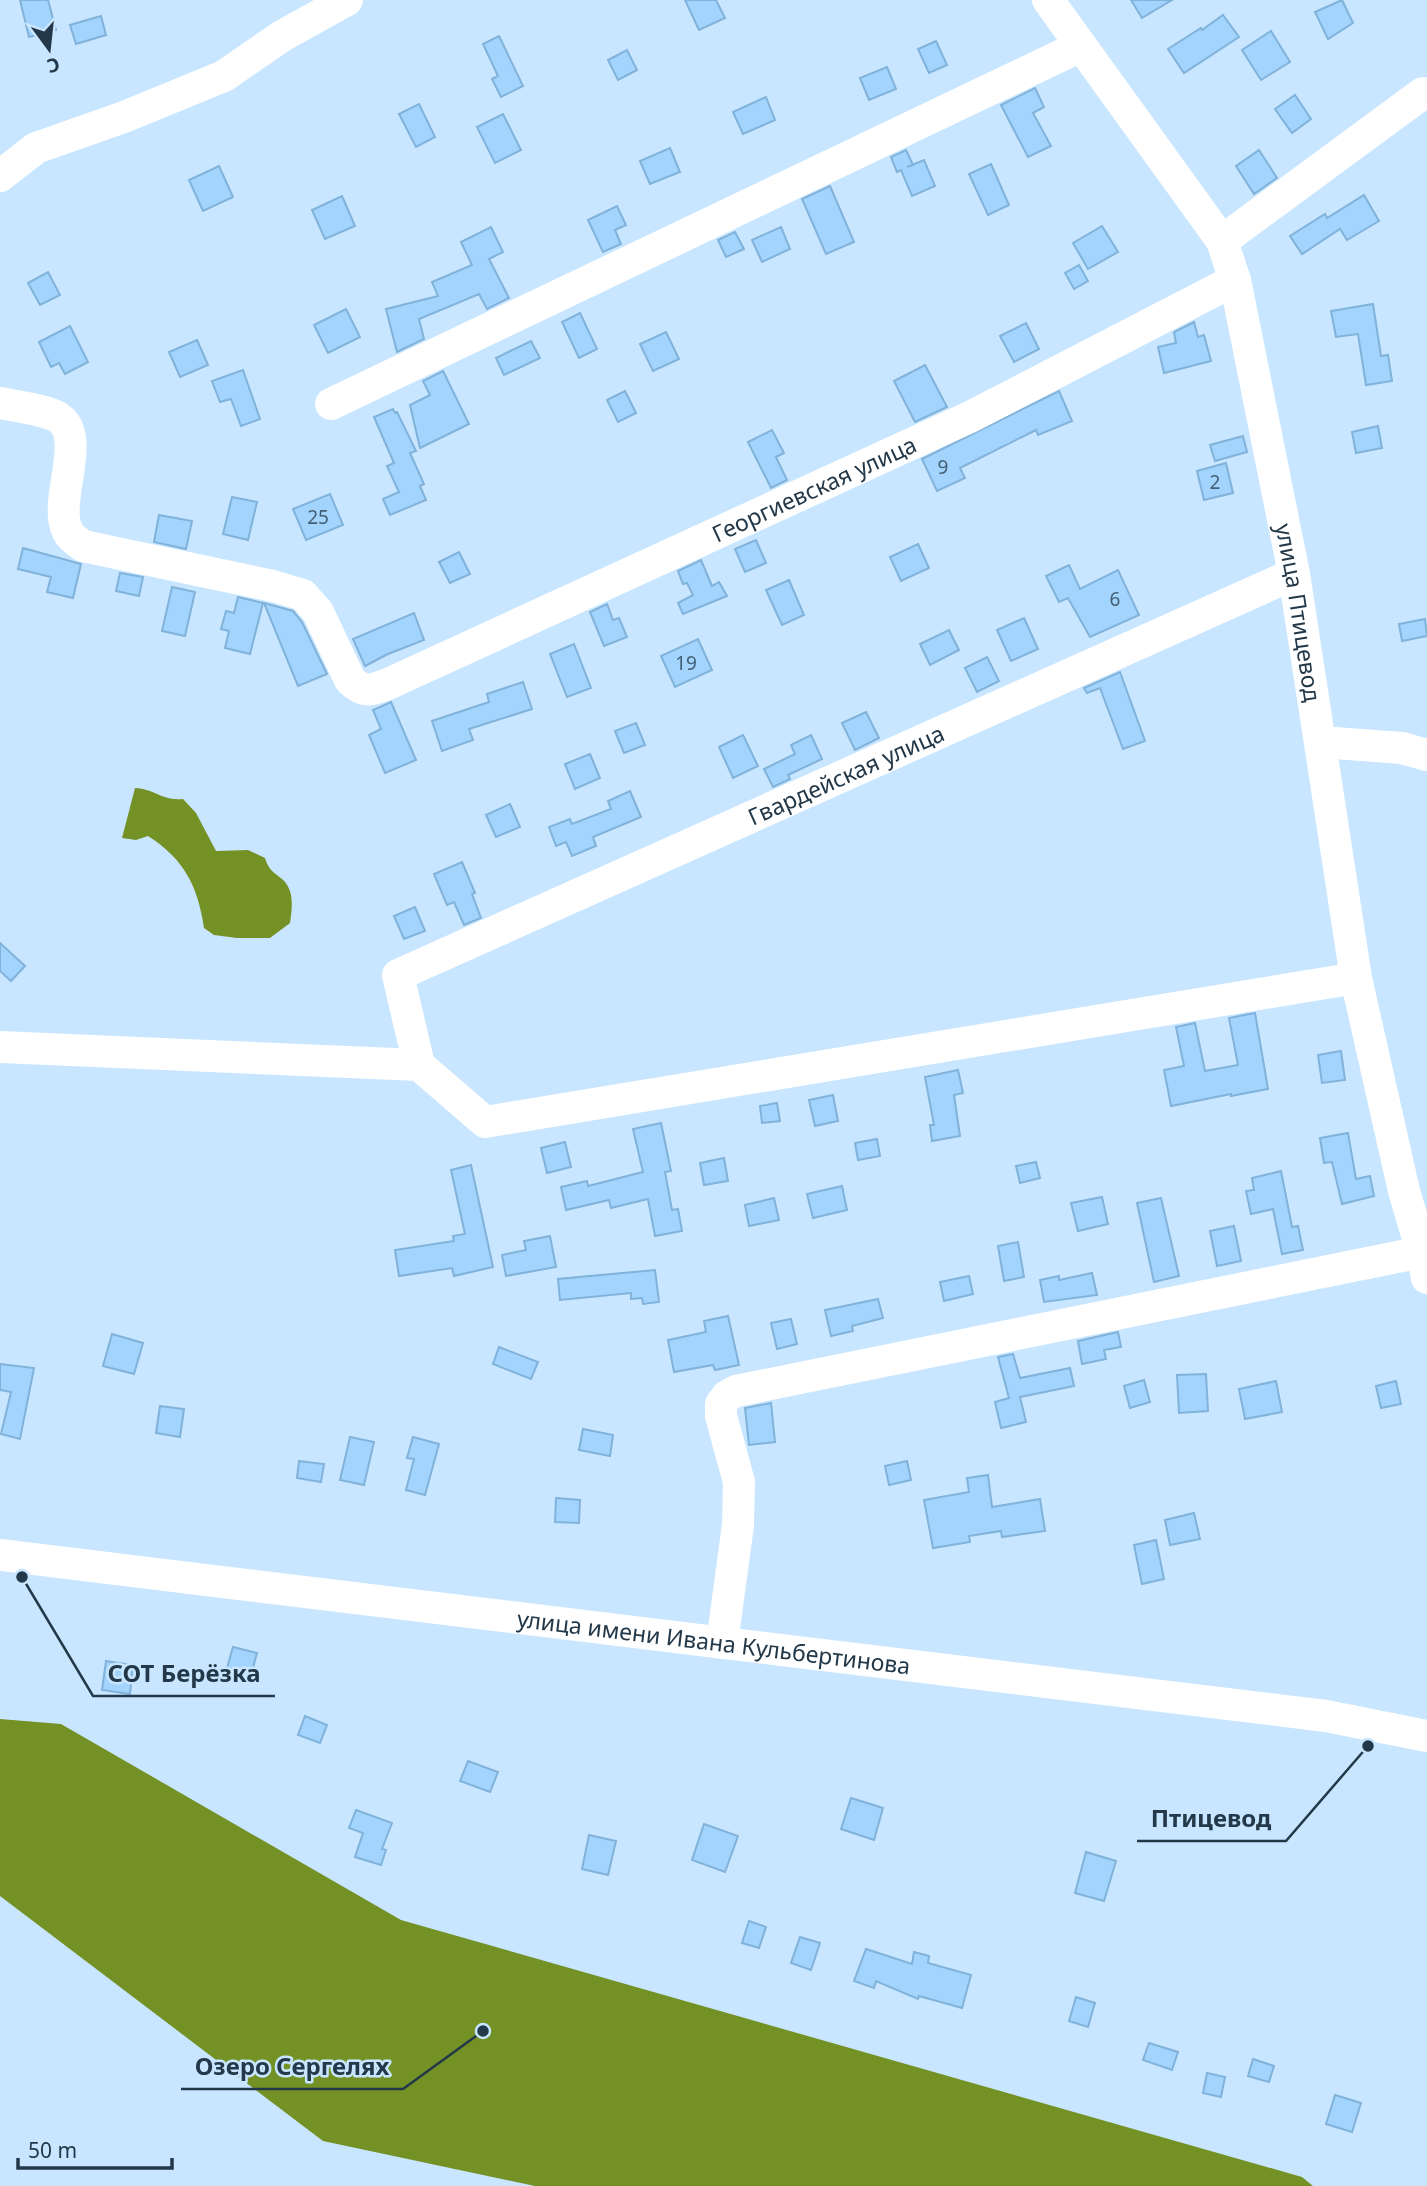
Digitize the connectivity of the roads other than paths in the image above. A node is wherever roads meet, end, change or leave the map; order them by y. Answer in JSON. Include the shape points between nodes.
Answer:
{"nodes":[{"id":1,"x":346,"y":0,"type":"edge"},
{"id":2,"x":1048,"y":0,"type":"edge"},
{"id":3,"x":1081,"y":46,"type":"junction"},
{"id":4,"x":1423,"y":93,"type":"dead end"},
{"id":5,"x":0,"y":176,"type":"edge"},
{"id":6,"x":1222,"y":241,"type":"junction"},
{"id":7,"x":1236,"y":279,"type":"junction"},
{"id":8,"x":0,"y":403,"type":"edge"},
{"id":9,"x":331,"y":404,"type":"dead end"},
{"id":10,"x":1294,"y":573,"type":"junction"},
{"id":11,"x":1321,"y":742,"type":"junction"},
{"id":12,"x":1427,"y":755,"type":"edge"},
{"id":13,"x":1356,"y":978,"type":"junction"},
{"id":14,"x":0,"y":1047,"type":"edge"},
{"id":15,"x":419,"y":1065,"type":"junction"},
{"id":16,"x":1424,"y":1265,"type":"edge"},
{"id":17,"x":0,"y":1555,"type":"edge"},
{"id":18,"x":722,"y":1643,"type":"junction"},
{"id":19,"x":1427,"y":1736,"type":"edge"}],
"edges":[{"from":1,"to":5,"type":"street","via":[[224,76],[36,148]]},
{"from":2,"to":3,"type":"street","name":"улица Птицевод"},
{"from":3,"to":6,"type":"street","name":"улица Птицевод"},
{"from":3,"to":9,"type":"street"},
{"from":4,"to":6,"type":"street"},
{"from":6,"to":7,"type":"street","name":"улица Птицевод"},
{"from":7,"to":8,"type":"street","name":"Георгиевская улица","via":[[970,416],[370,690],[350,680],[318,612],[303,595],[83,546],[69,534],[64,518],[68,430],[59,418]]},
{"from":7,"to":10,"type":"street","name":"улица Птицевод"},
{"from":10,"to":11,"type":"street","name":"улица Птицевод"},
{"from":10,"to":15,"type":"street","name":"Гвардейская улица","via":[[398,975]]},
{"from":11,"to":12,"type":"street","via":[[1402,748]]},
{"from":11,"to":13,"type":"street","name":"улица Птицевод"},
{"from":13,"to":15,"type":"street","via":[[485,1122]]},
{"from":13,"to":16,"type":"street","name":"улица Птицевод"},
{"from":14,"to":15,"type":"street"},
{"from":16,"to":18,"type":"street","via":[[736,1391],[721,1404],[739,1482],[738,1525]]},
{"from":17,"to":18,"type":"street","name":"улица имени Ивана Кульбертинова"},
{"from":18,"to":19,"type":"street","name":"улица имени Ивана Кульбертинова","via":[[1326,1716]]}]}
